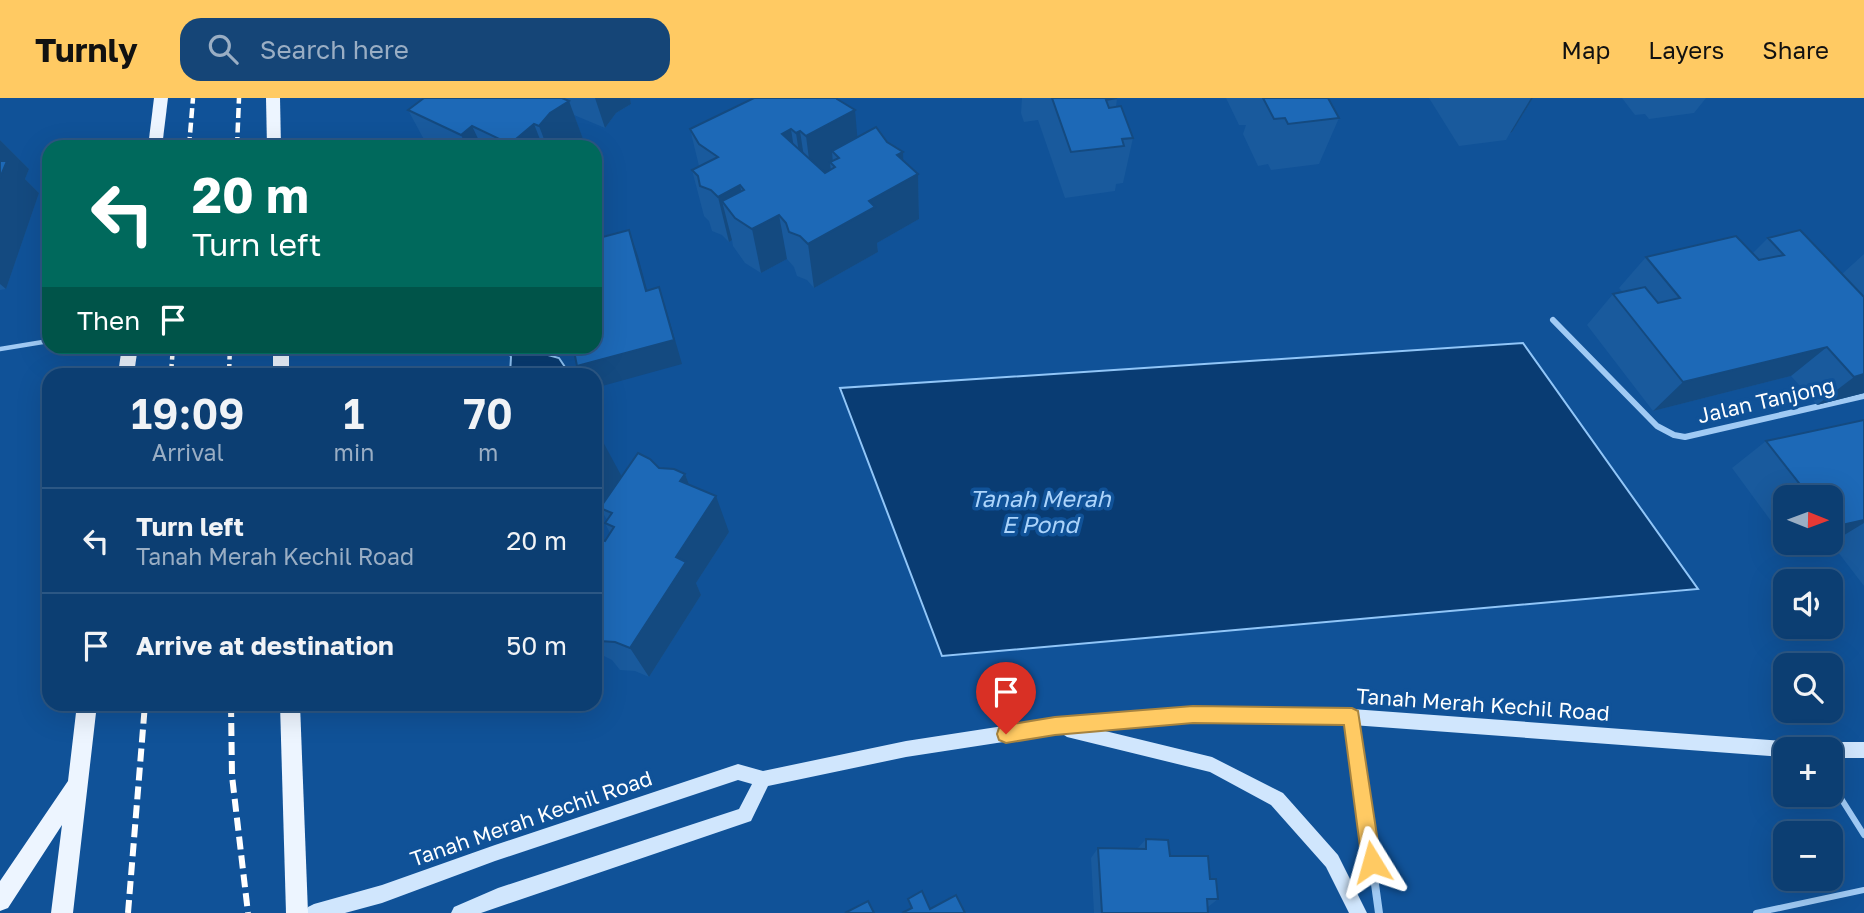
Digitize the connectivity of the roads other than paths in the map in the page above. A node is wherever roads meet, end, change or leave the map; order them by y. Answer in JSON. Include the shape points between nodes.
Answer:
{"nodes":[{"id":1,"x":161,"y":98,"type":"edge"},
{"id":2,"x":273,"y":98,"type":"edge"},
{"id":3,"x":156,"y":140,"type":"edge"},
{"id":4,"x":274,"y":140,"type":"edge"},
{"id":5,"x":1553,"y":320,"type":"dead end"},
{"id":6,"x":42,"y":342,"type":"edge"},
{"id":7,"x":0,"y":349,"type":"edge"},
{"id":8,"x":1864,"y":396,"type":"edge"},
{"id":9,"x":86,"y":711,"type":"edge"},
{"id":10,"x":290,"y":711,"type":"edge"},
{"id":11,"x":1352,"y":717,"type":"junction"},
{"id":12,"x":1055,"y":726,"type":"junction"},
{"id":13,"x":1773,"y":748,"type":"edge"},
{"id":14,"x":1843,"y":750,"type":"edge"},
{"id":15,"x":1863,"y":750,"type":"edge"},
{"id":16,"x":763,"y":779,"type":"junction"},
{"id":17,"x":77,"y":785,"type":"junction"},
{"id":18,"x":1843,"y":802,"type":"edge"},
{"id":19,"x":1864,"y":835,"type":"edge"},
{"id":20,"x":1864,"y":890,"type":"edge"},
{"id":21,"x":498,"y":897,"type":"junction"},
{"id":22,"x":0,"y":900,"type":"edge"},
{"id":23,"x":62,"y":913,"type":"edge"},
{"id":24,"x":296,"y":913,"type":"edge"},
{"id":25,"x":314,"y":913,"type":"edge"},
{"id":26,"x":460,"y":913,"type":"edge"},
{"id":27,"x":481,"y":913,"type":"edge"},
{"id":28,"x":1358,"y":913,"type":"edge"},
{"id":29,"x":1378,"y":913,"type":"edge"},
{"id":30,"x":1756,"y":913,"type":"edge"}],
"edges":[{"from":1,"to":3,"type":"main road"},
{"from":2,"to":4,"type":"main road"},
{"from":5,"to":8,"type":"street","name":"Jalan Tanjong","via":[[1657,426],[1674,435],[1685,437]]},
{"from":6,"to":7,"type":"lane"},
{"from":9,"to":17,"type":"main road"},
{"from":10,"to":24,"type":"main road"},
{"from":11,"to":12,"type":"street","name":"Tanah Merah Kechil Road","via":[[1193,714]]},
{"from":11,"to":13,"type":"street","name":"Tanah Merah Kechil Road"},
{"from":11,"to":29,"type":"street"},
{"from":12,"to":16,"type":"street","name":"Tanah Merah Kechil Road","via":[[906,749]]},
{"from":12,"to":28,"type":"street","via":[[1212,765],[1277,799],[1332,861]]},
{"from":14,"to":15,"type":"street"},
{"from":16,"to":21,"type":"street","via":[[745,814]]},
{"from":16,"to":25,"type":"street","name":"Tanah Merah Kechil Road","via":[[738,772]]},
{"from":17,"to":22,"type":"main road"},
{"from":17,"to":23,"type":"main road"},
{"from":18,"to":19,"type":"lane"},
{"from":20,"to":30,"type":"lane"},
{"from":21,"to":26,"type":"street"},
{"from":21,"to":27,"type":"street"}]}
